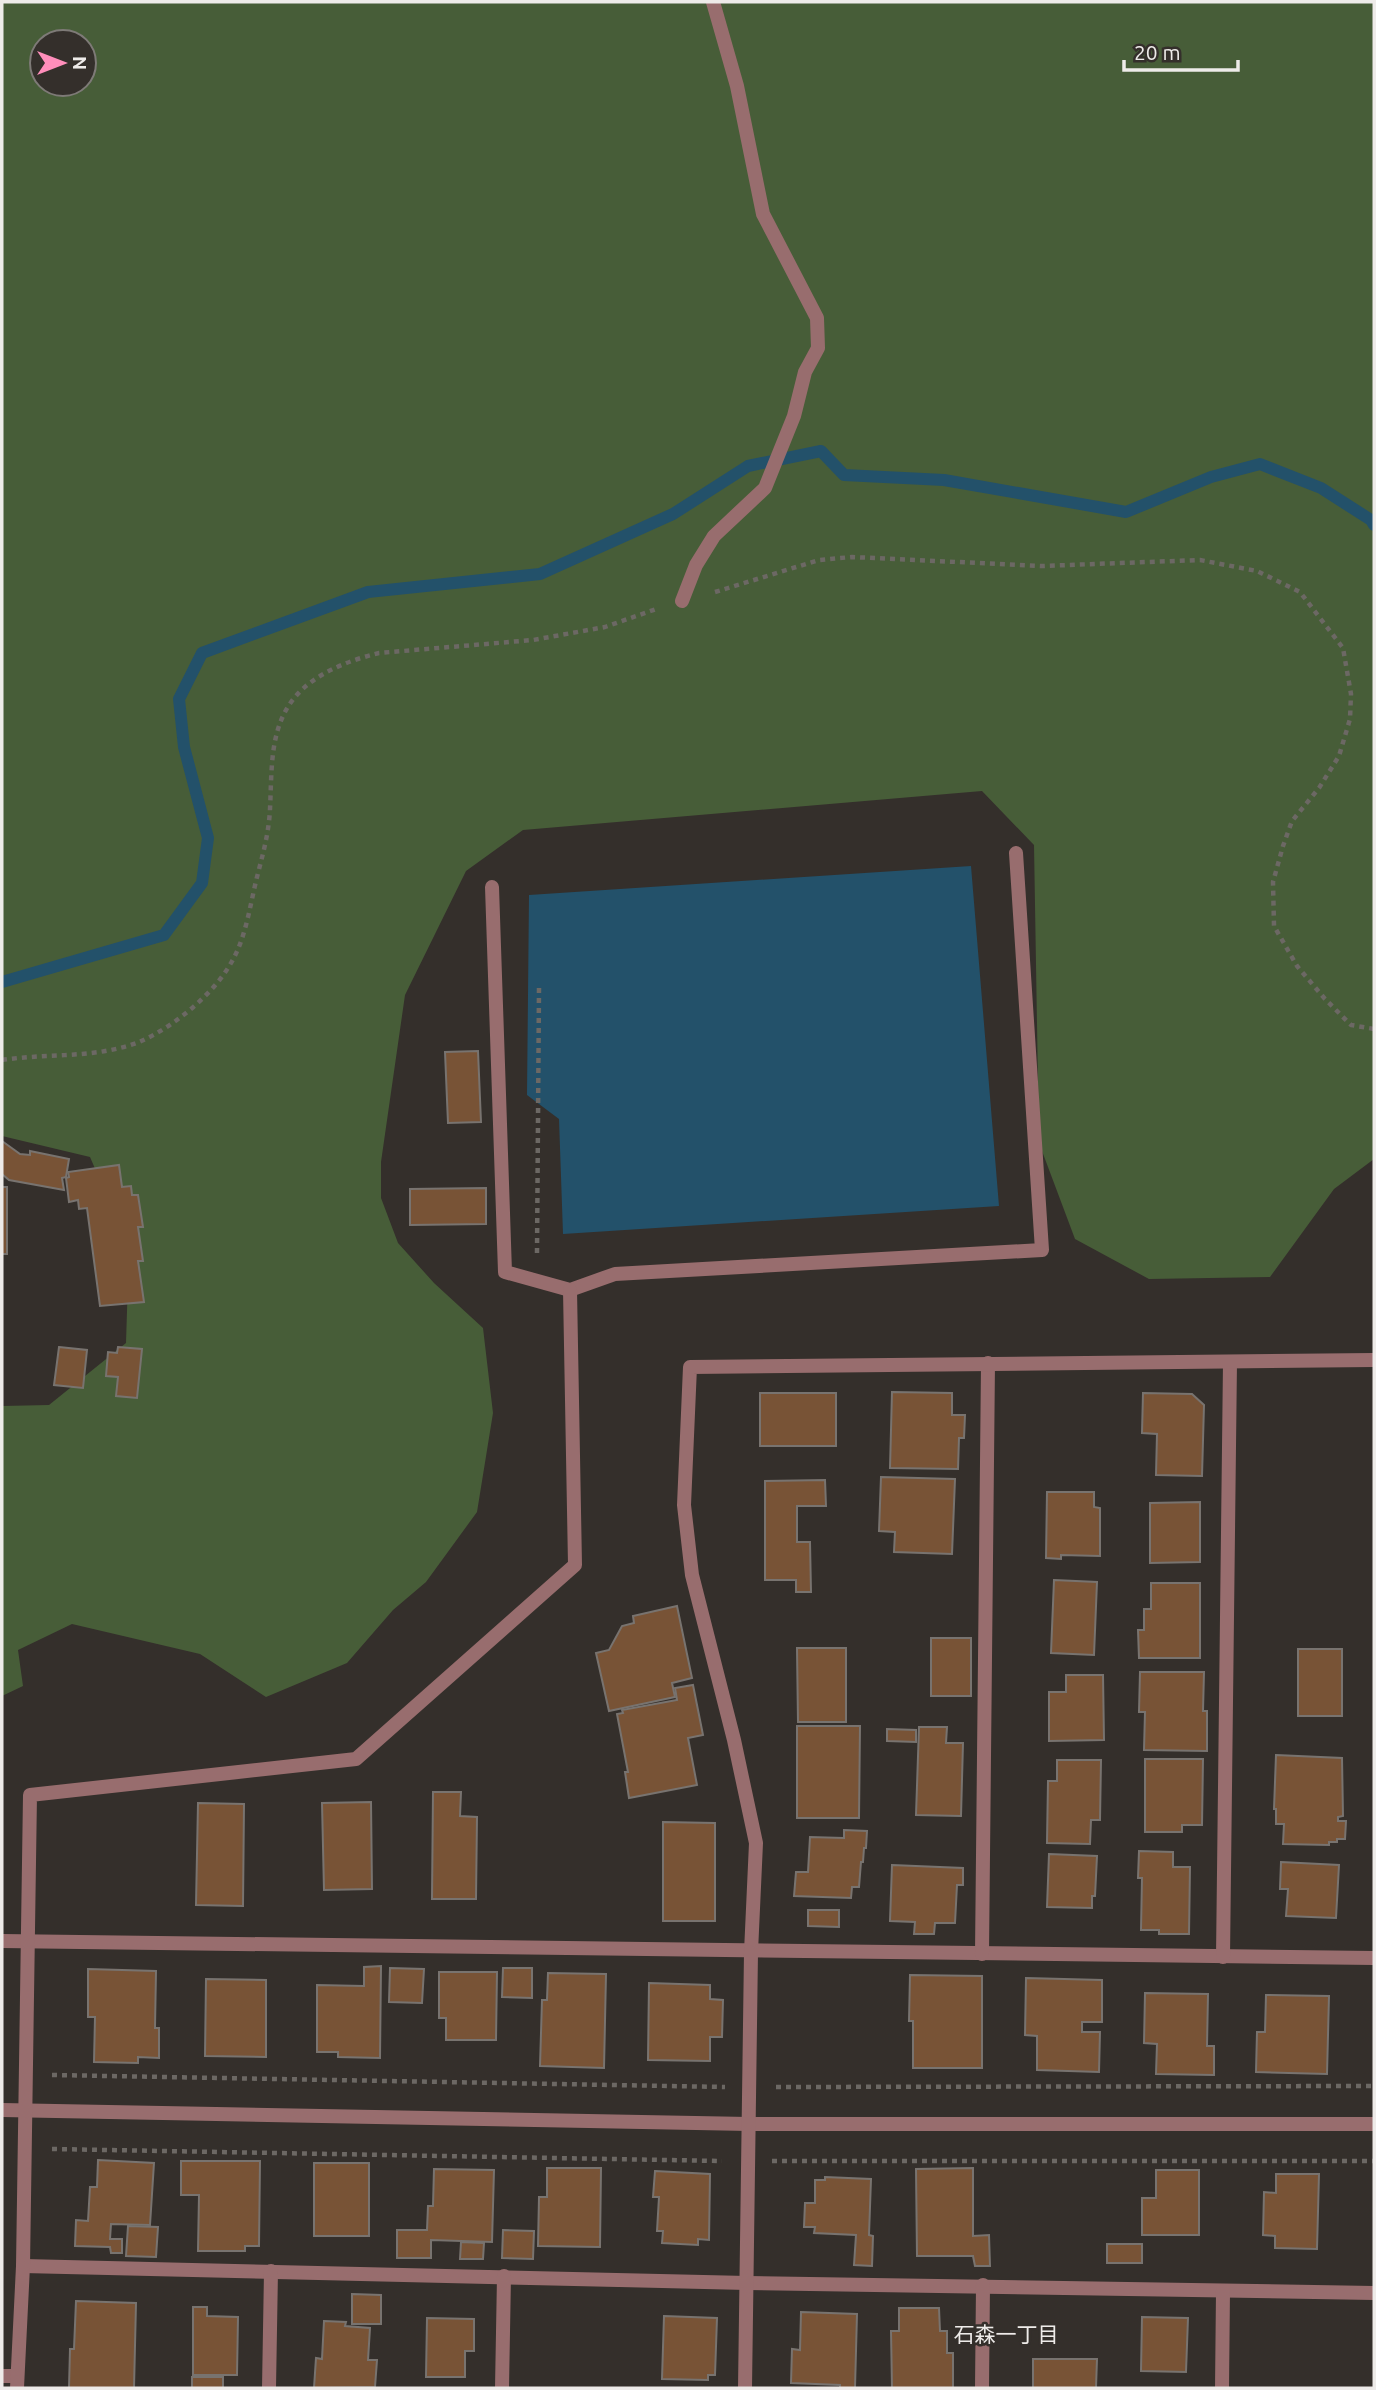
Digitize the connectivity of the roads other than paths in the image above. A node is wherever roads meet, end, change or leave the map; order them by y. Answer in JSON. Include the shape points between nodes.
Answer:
{"nodes":[{"id":1,"x":713,"y":2,"type":"edge"},
{"id":2,"x":682,"y":601,"type":"road end"},
{"id":3,"x":1016,"y":853,"type":"dead end"},
{"id":4,"x":492,"y":887,"type":"dead end"},
{"id":5,"x":570,"y":1290,"type":"junction"},
{"id":6,"x":1374,"y":1360,"type":"edge"},
{"id":7,"x":1230,"y":1362,"type":"junction"},
{"id":8,"x":988,"y":1363,"type":"junction"},
{"id":9,"x":2,"y":1941,"type":"edge"},
{"id":10,"x":28,"y":1941,"type":"junction"},
{"id":11,"x":751,"y":1952,"type":"junction"},
{"id":12,"x":982,"y":1954,"type":"junction"},
{"id":13,"x":1223,"y":1957,"type":"junction"},
{"id":14,"x":1374,"y":1958,"type":"edge"},
{"id":15,"x":2,"y":2110,"type":"edge"},
{"id":16,"x":25,"y":2112,"type":"junction"},
{"id":17,"x":749,"y":2124,"type":"junction"},
{"id":18,"x":1374,"y":2124,"type":"edge"},
{"id":19,"x":23,"y":2266,"type":"junction"},
{"id":20,"x":271,"y":2271,"type":"junction"},
{"id":21,"x":504,"y":2276,"type":"junction"},
{"id":22,"x":747,"y":2283,"type":"junction"},
{"id":23,"x":983,"y":2285,"type":"junction"},
{"id":24,"x":1223,"y":2291,"type":"junction"},
{"id":25,"x":1374,"y":2293,"type":"edge"},
{"id":26,"x":2,"y":2376,"type":"edge"},
{"id":27,"x":17,"y":2382,"type":"edge"},
{"id":28,"x":269,"y":2388,"type":"edge"},
{"id":29,"x":502,"y":2388,"type":"edge"},
{"id":30,"x":745,"y":2388,"type":"edge"},
{"id":31,"x":982,"y":2388,"type":"edge"},
{"id":32,"x":1222,"y":2388,"type":"edge"}],
"edges":[{"from":1,"to":2,"type":"street","via":[[737,86],[763,214],[817,318],[818,348],[805,372],[794,416],[765,488],[714,536]]},
{"from":3,"to":5,"type":"street","via":[[1042,1250],[615,1274]]},
{"from":4,"to":5,"type":"street","via":[[505,1272]]},
{"from":5,"to":10,"type":"street","via":[[575,1565],[356,1759],[30,1795]]},
{"from":6,"to":7,"type":"street"},
{"from":7,"to":8,"type":"street"},
{"from":7,"to":13,"type":"street"},
{"from":8,"to":11,"type":"street","via":[[690,1367],[684,1505],[692,1575],[756,1843]]},
{"from":8,"to":12,"type":"street"},
{"from":9,"to":10,"type":"street"},
{"from":10,"to":11,"type":"street"},
{"from":10,"to":16,"type":"street"},
{"from":11,"to":12,"type":"street"},
{"from":11,"to":17,"type":"street"},
{"from":12,"to":13,"type":"street"},
{"from":13,"to":14,"type":"street"},
{"from":15,"to":16,"type":"street"},
{"from":16,"to":17,"type":"street"},
{"from":16,"to":19,"type":"street"},
{"from":17,"to":18,"type":"street"},
{"from":17,"to":22,"type":"street"},
{"from":19,"to":20,"type":"street"},
{"from":19,"to":27,"type":"street"},
{"from":20,"to":21,"type":"street"},
{"from":20,"to":28,"type":"street"},
{"from":21,"to":22,"type":"street"},
{"from":21,"to":29,"type":"street"},
{"from":22,"to":23,"type":"street"},
{"from":22,"to":30,"type":"street"},
{"from":23,"to":24,"type":"street"},
{"from":23,"to":31,"type":"street"},
{"from":24,"to":25,"type":"street"},
{"from":24,"to":32,"type":"street"},
{"from":26,"to":27,"type":"street"}]}
